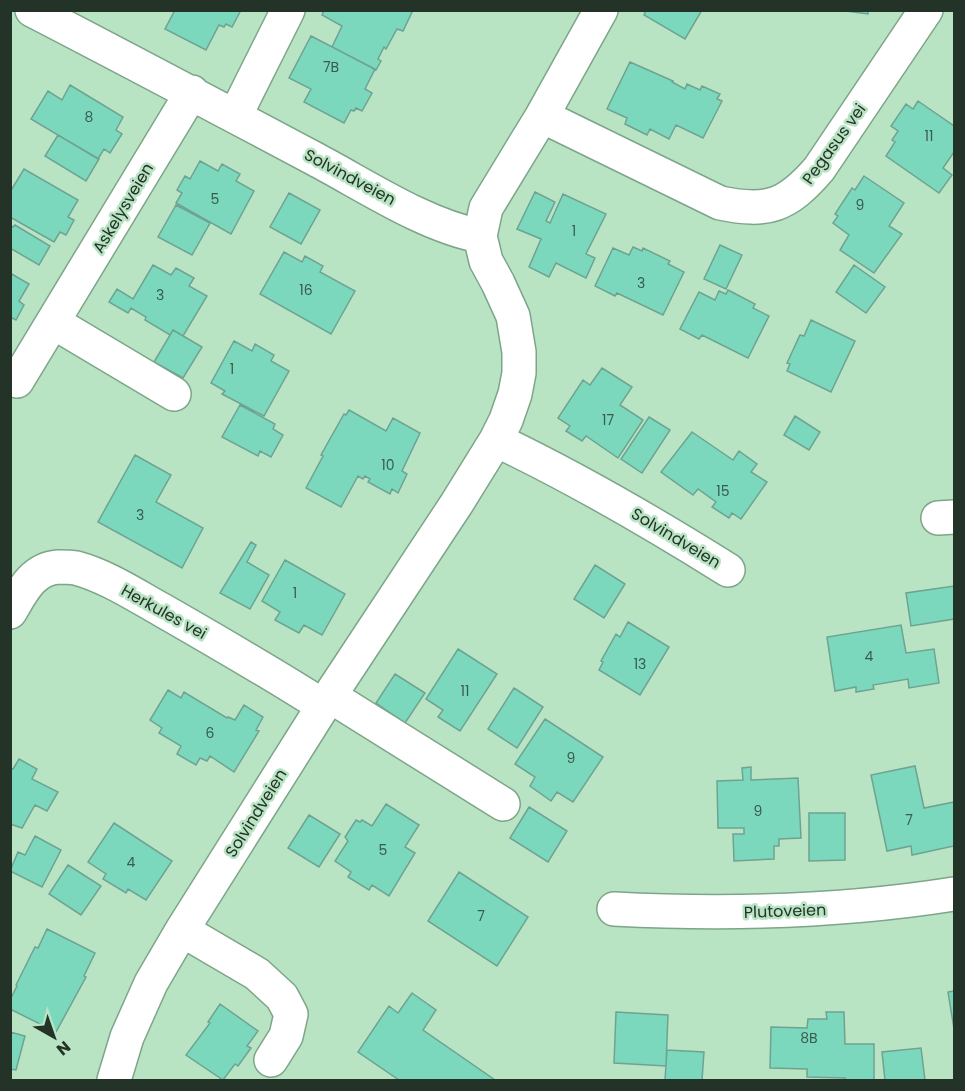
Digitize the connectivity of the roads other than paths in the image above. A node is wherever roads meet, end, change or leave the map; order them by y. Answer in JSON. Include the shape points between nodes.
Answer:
{"nodes":[{"id":1,"x":32,"y":10,"type":"edge"},
{"id":2,"x":288,"y":10,"type":"edge"},
{"id":3,"x":601,"y":10,"type":"edge"},
{"id":4,"x":926,"y":10,"type":"edge"},
{"id":5,"x":192,"y":92,"type":"junction"},
{"id":6,"x":235,"y":116,"type":"junction"},
{"id":7,"x":542,"y":116,"type":"junction"},
{"id":8,"x":480,"y":236,"type":"junction"},
{"id":9,"x":53,"y":322,"type":"junction"},
{"id":10,"x":17,"y":381,"type":"dead end"},
{"id":11,"x":174,"y":394,"type":"dead end"},
{"id":12,"x":496,"y":440,"type":"junction"},
{"id":13,"x":728,"y":570,"type":"dead end"},
{"id":14,"x":10,"y":612,"type":"edge"},
{"id":15,"x":327,"y":701,"type":"junction"},
{"id":16,"x":503,"y":804,"type":"dead end"},
{"id":17,"x":954,"y":894,"type":"edge"},
{"id":18,"x":614,"y":909,"type":"dead end"},
{"id":19,"x":182,"y":930,"type":"junction"},
{"id":20,"x":271,"y":1060,"type":"dead end"},
{"id":21,"x":114,"y":1080,"type":"edge"}],
"edges":[{"from":1,"to":5,"type":"street","name":"Solvindveien"},
{"from":2,"to":6,"type":"street"},
{"from":3,"to":7,"type":"street"},
{"from":4,"to":7,"type":"street","name":"Pegasus vei","via":[[819,169],[788,199],[761,208],[720,203]]},
{"from":5,"to":6,"type":"street","name":"Solvindveien"},
{"from":5,"to":9,"type":"street","name":"Askelysveien"},
{"from":6,"to":8,"type":"street","name":"Solvindveien","via":[[409,209],[460,232]]},
{"from":7,"to":8,"type":"street","via":[[486,208]]},
{"from":8,"to":12,"type":"street","name":"Solvindveien","via":[[486,261],[513,316],[519,352],[515,394]]},
{"from":9,"to":10,"type":"street","name":"Askelysveien"},
{"from":9,"to":11,"type":"street"},
{"from":12,"to":13,"type":"street","name":"Solvindveien","via":[[543,462]]},
{"from":12,"to":15,"type":"street","name":"Solvindveien"},
{"from":14,"to":15,"type":"street","name":"Herkules vei","via":[[34,576],[57,567],[75,568],[118,586],[286,682]]},
{"from":15,"to":16,"type":"street"},
{"from":15,"to":19,"type":"street","name":"Solvindveien"},
{"from":17,"to":18,"type":"street","name":"Plutoveien","via":[[835,909]]},
{"from":19,"to":20,"type":"street","via":[[257,974],[282,997],[291,1014],[286,1036]]},
{"from":19,"to":21,"type":"street","name":"Solvindveien","via":[[151,983]]}]}
